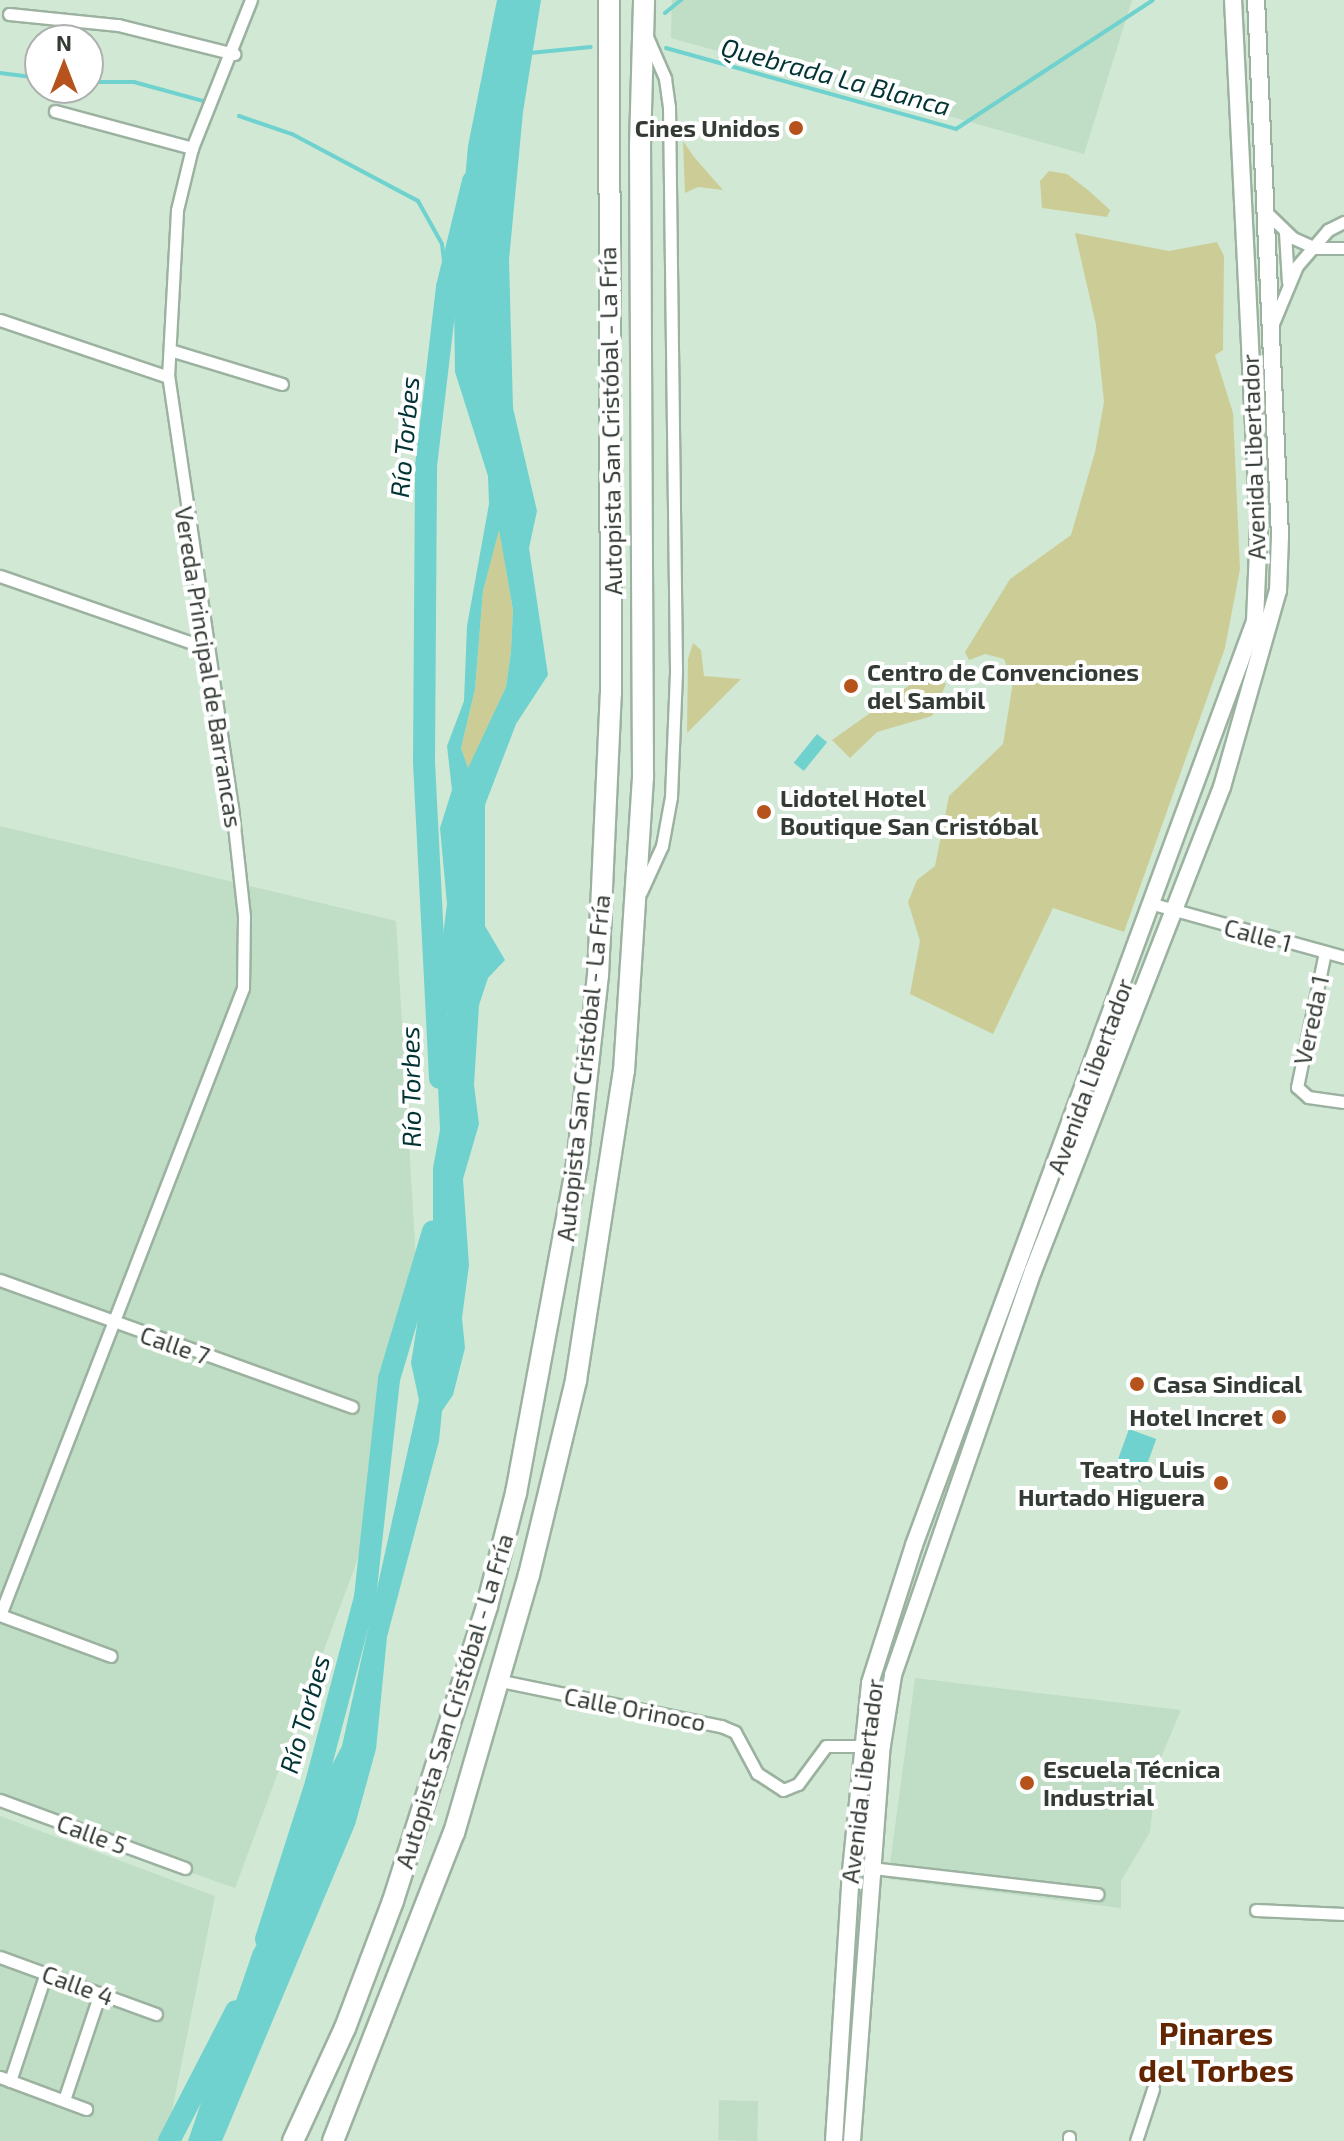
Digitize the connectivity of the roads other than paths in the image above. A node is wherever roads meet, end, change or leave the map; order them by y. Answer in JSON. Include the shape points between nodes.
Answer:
{"nodes":[{"id":1,"x":251,"y":0,"type":"edge"},
{"id":2,"x":609,"y":0,"type":"edge"},
{"id":3,"x":644,"y":0,"type":"edge"},
{"id":4,"x":1233,"y":0,"type":"edge"},
{"id":5,"x":1256,"y":0,"type":"edge"},
{"id":6,"x":9,"y":14,"type":"dead end"},
{"id":7,"x":642,"y":25,"type":"junction"},
{"id":8,"x":234,"y":54,"type":"junction"},
{"id":9,"x":55,"y":111,"type":"dead end"},
{"id":10,"x":192,"y":148,"type":"junction"},
{"id":11,"x":1266,"y":212,"type":"junction"},
{"id":12,"x":1344,"y":222,"type":"edge"},
{"id":13,"x":1285,"y":232,"type":"junction"},
{"id":14,"x":1315,"y":248,"type":"junction"},
{"id":15,"x":1344,"y":248,"type":"edge"},
{"id":16,"x":1288,"y":282,"type":"junction"},
{"id":17,"x":0,"y":320,"type":"edge"},
{"id":18,"x":1271,"y":327,"type":"junction"},
{"id":19,"x":170,"y":350,"type":"junction"},
{"id":20,"x":168,"y":377,"type":"junction"},
{"id":21,"x":282,"y":384,"type":"dead end"},
{"id":22,"x":0,"y":576,"type":"edge"},
{"id":23,"x":207,"y":648,"type":"junction"},
{"id":24,"x":638,"y":900,"type":"junction"},
{"id":25,"x":1153,"y":904,"type":"junction"},
{"id":26,"x":1173,"y":912,"type":"junction"},
{"id":27,"x":1325,"y":952,"type":"junction"},
{"id":28,"x":1344,"y":957,"type":"edge"},
{"id":29,"x":1344,"y":1102,"type":"edge"},
{"id":30,"x":0,"y":1280,"type":"edge"},
{"id":31,"x":112,"y":1323,"type":"junction"},
{"id":32,"x":352,"y":1407,"type":"dead end"},
{"id":33,"x":0,"y":1615,"type":"edge"},
{"id":34,"x":111,"y":1656,"type":"dead end"},
{"id":35,"x":501,"y":1681,"type":"junction"},
{"id":36,"x":862,"y":1746,"type":"junction"},
{"id":37,"x":0,"y":1800,"type":"edge"},
{"id":38,"x":185,"y":1868,"type":"dead end"},
{"id":39,"x":872,"y":1868,"type":"junction"},
{"id":40,"x":1098,"y":1894,"type":"dead end"},
{"id":41,"x":1256,"y":1910,"type":"dead end"},
{"id":42,"x":1344,"y":1914,"type":"edge"},
{"id":43,"x":0,"y":1957,"type":"edge"},
{"id":44,"x":46,"y":1973,"type":"junction"},
{"id":45,"x":100,"y":1993,"type":"junction"},
{"id":46,"x":156,"y":2014,"type":"dead end"},
{"id":47,"x":5,"y":2079,"type":"edge"},
{"id":48,"x":1153,"y":2089,"type":"dead end"},
{"id":49,"x":64,"y":2100,"type":"junction"},
{"id":50,"x":86,"y":2109,"type":"dead end"},
{"id":51,"x":293,"y":2141,"type":"edge"},
{"id":52,"x":333,"y":2141,"type":"edge"},
{"id":53,"x":834,"y":2141,"type":"edge"},
{"id":54,"x":852,"y":2141,"type":"edge"},
{"id":55,"x":1136,"y":2141,"type":"edge"}],
"edges":[{"from":1,"to":8,"type":"street","name":"Vereda Principal de Barrancas"},
{"from":2,"to":51,"type":"highway","name":"Autopista San Cristóbal - La Fría","via":[[611,725],[598,976],[577,1165],[516,1493],[483,1620],[393,1901],[345,2028]]},
{"from":3,"to":7,"type":"highway","name":"Autopista San Cristóbal - La Fría"},
{"from":4,"to":25,"type":"main road","name":"Avenida Libertador","via":[[1259,527],[1255,621]]},
{"from":5,"to":11,"type":"main road","name":"Avenida Libertador"},
{"from":6,"to":8,"type":"street","via":[[118,25]]},
{"from":7,"to":24,"type":"highway","name":"Autopista San Cristóbal - La Fría","via":[[645,583]]},
{"from":7,"to":24,"type":"street","via":[[665,78],[669,107],[676,686],[671,797],[662,846]]},
{"from":8,"to":10,"type":"street","name":"Vereda Principal de Barrancas"},
{"from":9,"to":10,"type":"street"},
{"from":10,"to":19,"type":"street","name":"Vereda Principal de Barrancas","via":[[177,210]]},
{"from":11,"to":13,"type":"street"},
{"from":11,"to":18,"type":"main road","name":"Avenida Libertador"},
{"from":12,"to":14,"type":"street","via":[[1328,230]]},
{"from":13,"to":14,"type":"street"},
{"from":13,"to":16,"type":"street"},
{"from":14,"to":15,"type":"street"},
{"from":14,"to":16,"type":"street"},
{"from":16,"to":18,"type":"street"},
{"from":17,"to":20,"type":"street"},
{"from":18,"to":26,"type":"main road","name":"Avenida Libertador","via":[[1278,591],[1222,787]]},
{"from":19,"to":20,"type":"street","name":"Vereda Principal de Barrancas"},
{"from":19,"to":21,"type":"street"},
{"from":20,"to":23,"type":"street","name":"Vereda Principal de Barrancas"},
{"from":22,"to":23,"type":"street"},
{"from":23,"to":31,"type":"street","name":"Vereda Principal de Barrancas","via":[[232,808],[246,970],[238,1007],[184,1150]]},
{"from":24,"to":35,"type":"highway","name":"Autopista San Cristóbal - La Fría","via":[[624,1071],[579,1364]]},
{"from":25,"to":26,"type":"street","name":"Calle 1"},
{"from":25,"to":36,"type":"main road","name":"Avenida Libertador","via":[[914,1545],[870,1683]]},
{"from":26,"to":27,"type":"street","name":"Calle 1"},
{"from":26,"to":39,"type":"main road","name":"Avenida Libertador","via":[[1033,1271],[905,1633],[881,1752]]},
{"from":27,"to":28,"type":"street","name":"Calle 1"},
{"from":27,"to":29,"type":"street","name":"Vereda 1","via":[[1297,1087],[1308,1097]]},
{"from":30,"to":31,"type":"street","name":"Calle 7"},
{"from":31,"to":32,"type":"street","name":"Calle 7"},
{"from":31,"to":33,"type":"street","name":"Vereda Principal de Barrancas"},
{"from":33,"to":34,"type":"street"},
{"from":35,"to":36,"type":"street","name":"Calle Orinoco","via":[[721,1726],[735,1732],[757,1773],[783,1790],[798,1784],[826,1746]]},
{"from":35,"to":52,"type":"highway","name":"Autopista San Cristóbal - La Fría","via":[[418,1933]]},
{"from":36,"to":53,"type":"main road","name":"Avenida Libertador"},
{"from":37,"to":38,"type":"street","name":"Calle 5"},
{"from":39,"to":40,"type":"street"},
{"from":39,"to":54,"type":"main road","name":"Avenida Libertador"},
{"from":41,"to":42,"type":"street"},
{"from":43,"to":44,"type":"street","name":"Calle 4"},
{"from":44,"to":45,"type":"street","name":"Calle 4"},
{"from":44,"to":47,"type":"street"},
{"from":45,"to":46,"type":"street","name":"Calle 4"},
{"from":45,"to":49,"type":"street"},
{"from":47,"to":49,"type":"street"},
{"from":48,"to":55,"type":"street"},
{"from":49,"to":50,"type":"street"}]}
